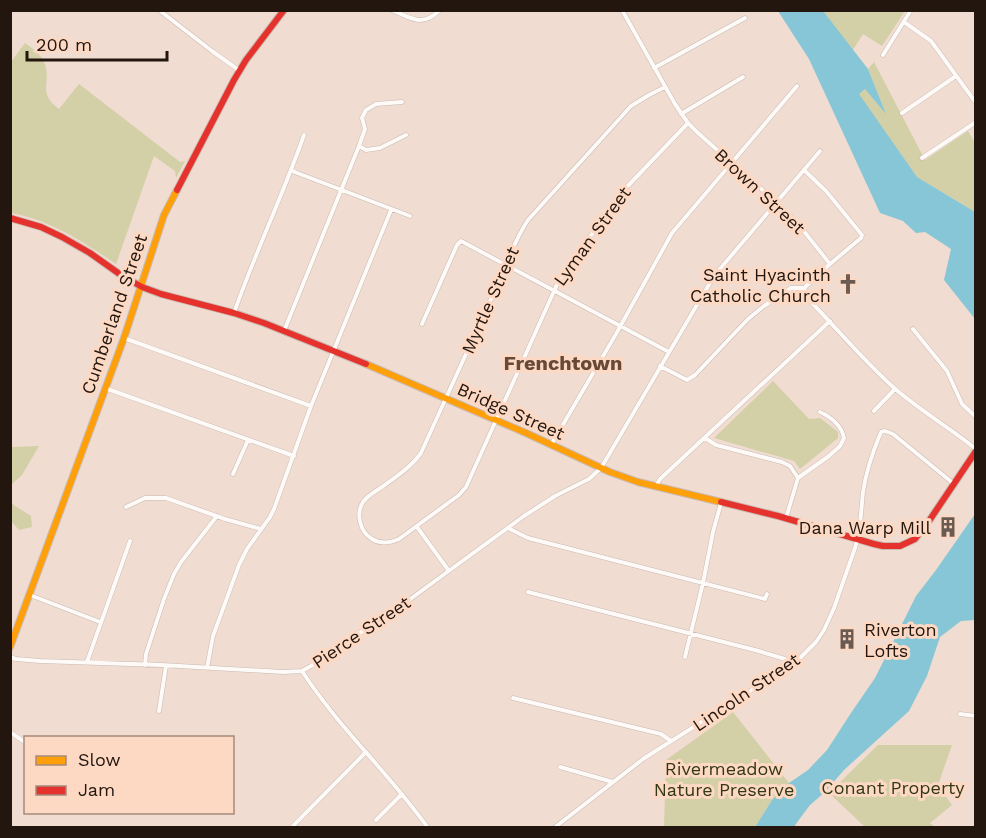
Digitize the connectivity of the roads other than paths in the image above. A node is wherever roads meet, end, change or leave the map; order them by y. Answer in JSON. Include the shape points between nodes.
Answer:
{"nodes":[{"id":1,"x":159,"y":10,"type":"edge"},
{"id":2,"x":284,"y":10,"type":"edge"},
{"id":3,"x":391,"y":10,"type":"edge"},
{"id":4,"x":440,"y":10,"type":"edge"},
{"id":5,"x":622,"y":10,"type":"edge"},
{"id":6,"x":911,"y":10,"type":"edge"},
{"id":7,"x":745,"y":18,"type":"dead end"},
{"id":8,"x":904,"y":22,"type":"junction"},
{"id":9,"x":883,"y":54,"type":"dead end"},
{"id":10,"x":654,"y":68,"type":"junction"},
{"id":11,"x":240,"y":71,"type":"junction"},
{"id":12,"x":956,"y":76,"type":"junction"},
{"id":13,"x":743,"y":77,"type":"dead end"},
{"id":14,"x":797,"y":86,"type":"dead end"},
{"id":15,"x":665,"y":87,"type":"junction"},
{"id":16,"x":402,"y":102,"type":"dead end"},
{"id":17,"x":975,"y":103,"type":"edge"},
{"id":18,"x":902,"y":113,"type":"dead end"},
{"id":19,"x":681,"y":114,"type":"junction"},
{"id":20,"x":975,"y":122,"type":"edge"},
{"id":21,"x":688,"y":123,"type":"junction"},
{"id":22,"x":304,"y":135,"type":"dead end"},
{"id":23,"x":406,"y":135,"type":"dead end"},
{"id":24,"x":359,"y":146,"type":"junction"},
{"id":25,"x":820,"y":151,"type":"dead end"},
{"id":26,"x":922,"y":158,"type":"dead end"},
{"id":27,"x":731,"y":162,"type":"junction"},
{"id":28,"x":804,"y":170,"type":"junction"},
{"id":29,"x":292,"y":171,"type":"junction"},
{"id":30,"x":341,"y":191,"type":"junction"},
{"id":31,"x":776,"y":202,"type":"junction"},
{"id":32,"x":391,"y":210,"type":"junction"},
{"id":33,"x":410,"y":216,"type":"dead end"},
{"id":34,"x":10,"y":218,"type":"edge"},
{"id":35,"x":505,"y":264,"type":"junction"},
{"id":36,"x":830,"y":264,"type":"junction"},
{"id":37,"x":141,"y":287,"type":"junction"},
{"id":38,"x":804,"y":288,"type":"junction"},
{"id":39,"x":554,"y":289,"type":"junction"},
{"id":40,"x":234,"y":313,"type":"junction"},
{"id":41,"x":830,"y":321,"type":"junction"},
{"id":42,"x":422,"y":324,"type":"dead end"},
{"id":43,"x":620,"y":326,"type":"junction"},
{"id":44,"x":913,"y":329,"type":"dead end"},
{"id":45,"x":284,"y":331,"type":"junction"},
{"id":46,"x":124,"y":338,"type":"junction"},
{"id":47,"x":334,"y":350,"type":"junction"},
{"id":48,"x":669,"y":352,"type":"junction"},
{"id":49,"x":660,"y":366,"type":"junction"},
{"id":50,"x":105,"y":388,"type":"junction"},
{"id":51,"x":895,"y":389,"type":"junction"},
{"id":52,"x":447,"y":398,"type":"junction"},
{"id":53,"x":311,"y":406,"type":"junction"},
{"id":54,"x":874,"y":411,"type":"dead end"},
{"id":55,"x":820,"y":412,"type":"dead end"},
{"id":56,"x":975,"y":417,"type":"edge"},
{"id":57,"x":495,"y":420,"type":"junction"},
{"id":58,"x":705,"y":438,"type":"junction"},
{"id":59,"x":248,"y":440,"type":"junction"},
{"id":60,"x":551,"y":445,"type":"junction"},
{"id":61,"x":975,"y":450,"type":"edge"},
{"id":62,"x":294,"y":456,"type":"junction"},
{"id":63,"x":601,"y":468,"type":"junction"},
{"id":64,"x":233,"y":474,"type":"dead end"},
{"id":65,"x":798,"y":478,"type":"junction"},
{"id":66,"x":954,"y":484,"type":"junction"},
{"id":67,"x":656,"y":486,"type":"junction"},
{"id":68,"x":721,"y":502,"type":"junction"},
{"id":69,"x":126,"y":507,"type":"dead end"},
{"id":70,"x":217,"y":516,"type":"junction"},
{"id":71,"x":786,"y":518,"type":"junction"},
{"id":72,"x":417,"y":527,"type":"junction"},
{"id":73,"x":508,"y":528,"type":"junction"},
{"id":74,"x":261,"y":530,"type":"junction"},
{"id":75,"x":368,"y":536,"type":"joint"},
{"id":76,"x":858,"y":539,"type":"junction"},
{"id":77,"x":130,"y":541,"type":"dead end"},
{"id":78,"x":449,"y":570,"type":"junction"},
{"id":79,"x":703,"y":583,"type":"junction"},
{"id":80,"x":528,"y":592,"type":"dead end"},
{"id":81,"x":767,"y":594,"type":"dead end"},
{"id":82,"x":30,"y":595,"type":"junction"},
{"id":83,"x":100,"y":622,"type":"junction"},
{"id":84,"x":691,"y":633,"type":"junction"},
{"id":85,"x":10,"y":646,"type":"edge"},
{"id":86,"x":10,"y":657,"type":"edge"},
{"id":87,"x":685,"y":657,"type":"dead end"},
{"id":88,"x":87,"y":662,"type":"junction"},
{"id":89,"x":796,"y":662,"type":"junction"},
{"id":90,"x":145,"y":665,"type":"junction"},
{"id":91,"x":166,"y":666,"type":"junction"},
{"id":92,"x":207,"y":668,"type":"junction"},
{"id":93,"x":302,"y":671,"type":"junction"},
{"id":94,"x":513,"y":698,"type":"dead end"},
{"id":95,"x":159,"y":711,"type":"dead end"},
{"id":96,"x":960,"y":714,"type":"dead end"},
{"id":97,"x":975,"y":716,"type":"edge"},
{"id":98,"x":10,"y":732,"type":"edge"},
{"id":99,"x":24,"y":741,"type":"edge"},
{"id":100,"x":671,"y":741,"type":"junction"},
{"id":101,"x":366,"y":752,"type":"junction"},
{"id":102,"x":560,"y":767,"type":"dead end"},
{"id":103,"x":613,"y":782,"type":"junction"},
{"id":104,"x":402,"y":794,"type":"junction"},
{"id":105,"x":376,"y":820,"type":"dead end"},
{"id":106,"x":291,"y":828,"type":"edge"},
{"id":107,"x":428,"y":828,"type":"edge"},
{"id":108,"x":554,"y":828,"type":"edge"}],
"edges":[{"from":1,"to":11,"type":"street"},
{"from":2,"to":11,"type":"street","name":"Cumberland Street"},
{"from":3,"to":4,"type":"street","via":[[423,21]]},
{"from":5,"to":10,"type":"street","name":"Brown Street"},
{"from":6,"to":8,"type":"street"},
{"from":7,"to":10,"type":"street"},
{"from":8,"to":9,"type":"street"},
{"from":8,"to":12,"type":"street","via":[[929,39]]},
{"from":10,"to":15,"type":"street","name":"Brown Street"},
{"from":11,"to":37,"type":"street","name":"Cumberland Street","via":[[168,207]]},
{"from":12,"to":17,"type":"street"},
{"from":12,"to":18,"type":"street"},
{"from":13,"to":19,"type":"street"},
{"from":14,"to":27,"type":"street"},
{"from":15,"to":19,"type":"street","name":"Brown Street"},
{"from":15,"to":35,"type":"street","name":"Myrtle Street","via":[[640,100],[620,117],[528,220]]},
{"from":16,"to":24,"type":"street","via":[[376,104],[366,110]]},
{"from":19,"to":21,"type":"street","name":"Brown Street"},
{"from":20,"to":26,"type":"street"},
{"from":21,"to":27,"type":"street","name":"Brown Street"},
{"from":21,"to":39,"type":"street","name":"Lyman Street","via":[[613,202]]},
{"from":22,"to":29,"type":"street"},
{"from":23,"to":24,"type":"street","via":[[380,148],[366,150]]},
{"from":24,"to":30,"type":"street"},
{"from":25,"to":28,"type":"street"},
{"from":27,"to":31,"type":"street","name":"Brown Street"},
{"from":27,"to":43,"type":"street","via":[[672,233]]},
{"from":28,"to":31,"type":"street"},
{"from":28,"to":36,"type":"street","via":[[862,235]]},
{"from":29,"to":30,"type":"street"},
{"from":29,"to":40,"type":"street"},
{"from":30,"to":32,"type":"street"},
{"from":30,"to":45,"type":"street"},
{"from":31,"to":36,"type":"street","name":"Brown Street"},
{"from":31,"to":48,"type":"street","via":[[714,276]]},
{"from":32,"to":33,"type":"street"},
{"from":32,"to":47,"type":"street"},
{"from":34,"to":37,"type":"street","name":"Bridge Street","via":[[62,237]]},
{"from":35,"to":39,"type":"street"},
{"from":35,"to":42,"type":"street","via":[[461,241]]},
{"from":35,"to":52,"type":"street","name":"Myrtle Street"},
{"from":36,"to":38,"type":"street"},
{"from":37,"to":40,"type":"street","name":"Bridge Street"},
{"from":37,"to":46,"type":"street","name":"Cumberland Street"},
{"from":38,"to":41,"type":"street","via":[[807,297]]},
{"from":38,"to":49,"type":"street","via":[[791,288],[756,312],[691,378],[687,380]]},
{"from":39,"to":43,"type":"street"},
{"from":39,"to":57,"type":"street","name":"Lyman Street"},
{"from":40,"to":45,"type":"street","name":"Bridge Street"},
{"from":41,"to":51,"type":"street"},
{"from":41,"to":58,"type":"street"},
{"from":43,"to":48,"type":"street"},
{"from":43,"to":60,"type":"street"},
{"from":44,"to":56,"type":"street","via":[[947,371],[962,404]]},
{"from":45,"to":47,"type":"street","name":"Bridge Street"},
{"from":46,"to":50,"type":"street","name":"Cumberland Street"},
{"from":46,"to":53,"type":"street"},
{"from":47,"to":52,"type":"street","name":"Bridge Street"},
{"from":47,"to":53,"type":"street"},
{"from":48,"to":49,"type":"street"},
{"from":49,"to":63,"type":"street"},
{"from":50,"to":59,"type":"street"},
{"from":50,"to":82,"type":"street","name":"Cumberland Street"},
{"from":51,"to":54,"type":"street"},
{"from":51,"to":61,"type":"street"},
{"from":52,"to":57,"type":"street","name":"Bridge Street"},
{"from":52,"to":75,"type":"street","name":"Myrtle Street","via":[[418,457],[362,504],[360,521]]},
{"from":53,"to":62,"type":"street"},
{"from":55,"to":65,"type":"street","via":[[843,430],[844,438],[829,456]]},
{"from":57,"to":60,"type":"street","name":"Bridge Street"},
{"from":57,"to":72,"type":"street","name":"Lyman Street","via":[[466,487]]},
{"from":58,"to":65,"type":"street","via":[[716,445],[782,462]]},
{"from":58,"to":67,"type":"street"},
{"from":59,"to":62,"type":"street"},
{"from":59,"to":64,"type":"street"},
{"from":60,"to":63,"type":"street","name":"Bridge Street"},
{"from":61,"to":66,"type":"street","name":"Bridge Street"},
{"from":62,"to":74,"type":"street","via":[[273,511]]},
{"from":63,"to":67,"type":"street","name":"Bridge Street"},
{"from":63,"to":73,"type":"street","name":"Pierce Street"},
{"from":65,"to":71,"type":"street"},
{"from":66,"to":76,"type":"street","name":"Bridge Street","via":[[922,532],[910,542],[894,546]]},
{"from":66,"to":76,"type":"street","name":"Lincoln Street","via":[[893,434],[881,432],[864,487]]},
{"from":67,"to":68,"type":"street","name":"Bridge Street"},
{"from":68,"to":71,"type":"street","name":"Bridge Street"},
{"from":68,"to":79,"type":"street"},
{"from":69,"to":70,"type":"street","via":[[145,498],[161,497]]},
{"from":70,"to":74,"type":"street"},
{"from":70,"to":90,"type":"street","via":[[170,582]]},
{"from":71,"to":76,"type":"street","name":"Bridge Street"},
{"from":72,"to":75,"type":"street","name":"Lyman Street","via":[[388,543]]},
{"from":72,"to":78,"type":"street"},
{"from":73,"to":78,"type":"street","name":"Pierce Street"},
{"from":73,"to":79,"type":"street","via":[[528,538]]},
{"from":74,"to":92,"type":"street","via":[[234,578],[211,644]]},
{"from":76,"to":89,"type":"street","name":"Lincoln Street","via":[[827,626]]},
{"from":77,"to":83,"type":"street"},
{"from":78,"to":93,"type":"street","name":"Pierce Street"},
{"from":79,"to":81,"type":"street","via":[[765,599]]},
{"from":79,"to":84,"type":"street"},
{"from":80,"to":84,"type":"street"},
{"from":82,"to":83,"type":"street"},
{"from":82,"to":85,"type":"street","name":"Cumberland Street"},
{"from":83,"to":88,"type":"street"},
{"from":84,"to":87,"type":"street"},
{"from":84,"to":89,"type":"street"},
{"from":86,"to":88,"type":"street","name":"Pierce Street"},
{"from":88,"to":90,"type":"street","name":"Pierce Street"},
{"from":89,"to":100,"type":"street","name":"Lincoln Street"},
{"from":90,"to":91,"type":"street","name":"Pierce Street"},
{"from":91,"to":92,"type":"street","name":"Pierce Street"},
{"from":91,"to":95,"type":"street"},
{"from":92,"to":93,"type":"street","name":"Pierce Street"},
{"from":93,"to":101,"type":"street"},
{"from":94,"to":100,"type":"street","via":[[661,734]]},
{"from":96,"to":97,"type":"street"},
{"from":98,"to":99,"type":"street"},
{"from":100,"to":103,"type":"street","name":"Lincoln Street"},
{"from":101,"to":104,"type":"street"},
{"from":101,"to":106,"type":"street"},
{"from":102,"to":103,"type":"street"},
{"from":103,"to":108,"type":"street","name":"Lincoln Street"},
{"from":104,"to":105,"type":"street"},
{"from":104,"to":107,"type":"street"}]}
